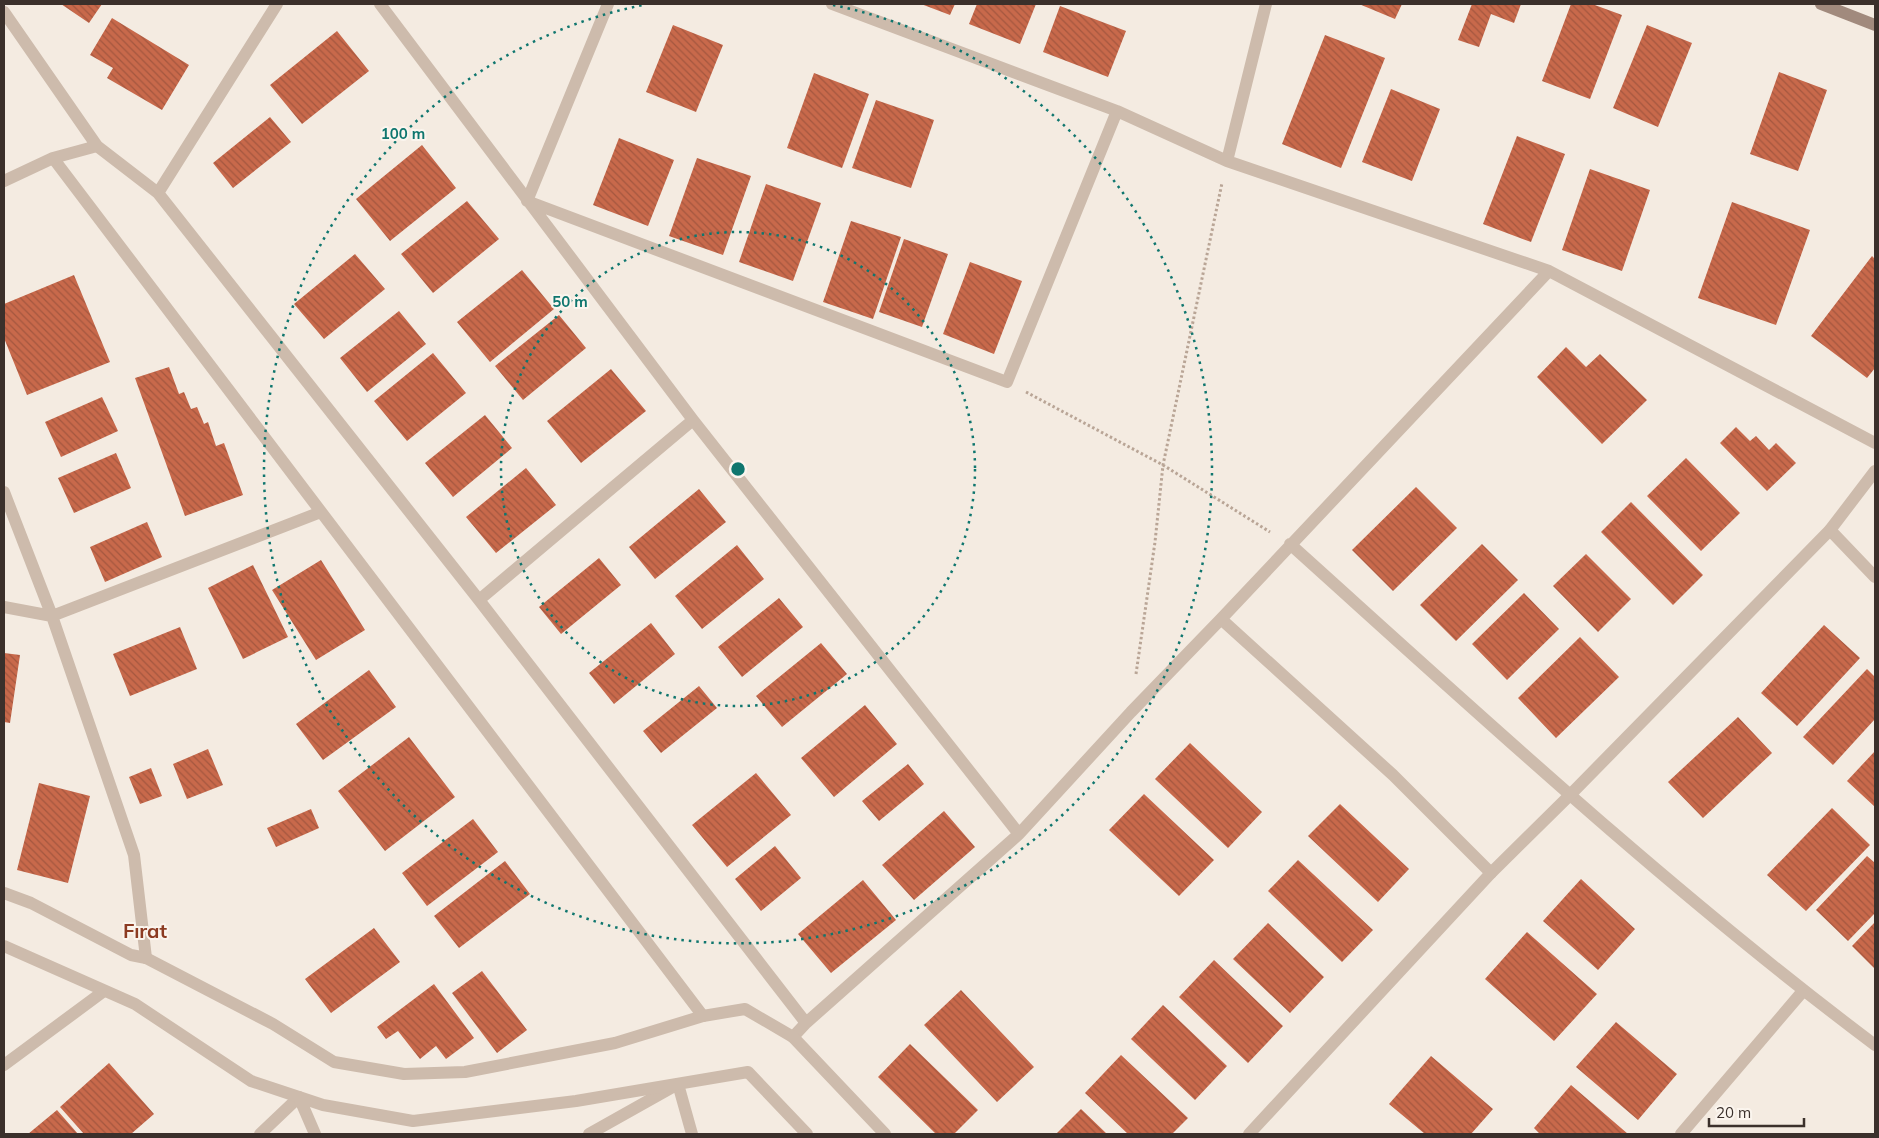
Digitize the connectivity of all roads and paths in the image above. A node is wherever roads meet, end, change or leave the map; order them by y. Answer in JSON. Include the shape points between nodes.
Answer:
{"nodes":[{"id":1,"x":277,"y":4,"type":"edge"},
{"id":2,"x":380,"y":4,"type":"edge"},
{"id":3,"x":608,"y":4,"type":"edge"},
{"id":4,"x":832,"y":4,"type":"edge"},
{"id":5,"x":1266,"y":4,"type":"edge"},
{"id":6,"x":1821,"y":4,"type":"edge"},
{"id":7,"x":4,"y":12,"type":"edge"},
{"id":8,"x":1875,"y":25,"type":"edge"},
{"id":9,"x":1117,"y":111,"type":"junction"},
{"id":10,"x":97,"y":146,"type":"junction"},
{"id":11,"x":53,"y":158,"type":"junction"},
{"id":12,"x":1227,"y":161,"type":"junction"},
{"id":13,"x":4,"y":181,"type":"edge"},
{"id":14,"x":158,"y":193,"type":"junction"},
{"id":15,"x":527,"y":201,"type":"junction"},
{"id":16,"x":1549,"y":270,"type":"junction"},
{"id":17,"x":1007,"y":382,"type":"junction"},
{"id":18,"x":693,"y":420,"type":"junction"},
{"id":19,"x":1875,"y":443,"type":"edge"},
{"id":20,"x":1163,"y":465,"type":"junction"},
{"id":21,"x":1875,"y":471,"type":"edge"},
{"id":22,"x":4,"y":492,"type":"edge"},
{"id":23,"x":321,"y":512,"type":"junction"},
{"id":24,"x":1830,"y":530,"type":"junction"},
{"id":25,"x":1290,"y":544,"type":"junction"},
{"id":26,"x":1875,"y":577,"type":"edge"},
{"id":27,"x":478,"y":600,"type":"junction"},
{"id":28,"x":4,"y":606,"type":"edge"},
{"id":29,"x":52,"y":616,"type":"junction"},
{"id":30,"x":1221,"y":618,"type":"junction"},
{"id":31,"x":1131,"y":712,"type":"junction"},
{"id":32,"x":1570,"y":795,"type":"junction"},
{"id":33,"x":1019,"y":834,"type":"junction"},
{"id":34,"x":1490,"y":873,"type":"junction"},
{"id":35,"x":4,"y":893,"type":"edge"},
{"id":36,"x":4,"y":946,"type":"edge"},
{"id":37,"x":146,"y":958,"type":"junction"},
{"id":38,"x":104,"y":991,"type":"junction"},
{"id":39,"x":1803,"y":991,"type":"junction"},
{"id":40,"x":703,"y":1016,"type":"junction"},
{"id":41,"x":806,"y":1023,"type":"junction"},
{"id":42,"x":793,"y":1037,"type":"junction"},
{"id":43,"x":1875,"y":1045,"type":"edge"},
{"id":44,"x":4,"y":1065,"type":"edge"},
{"id":45,"x":678,"y":1084,"type":"junction"},
{"id":46,"x":299,"y":1097,"type":"junction"},
{"id":47,"x":260,"y":1134,"type":"edge"},
{"id":48,"x":315,"y":1134,"type":"edge"},
{"id":49,"x":589,"y":1134,"type":"edge"},
{"id":50,"x":692,"y":1134,"type":"edge"},
{"id":51,"x":807,"y":1134,"type":"edge"},
{"id":52,"x":885,"y":1134,"type":"edge"},
{"id":53,"x":1249,"y":1134,"type":"edge"},
{"id":54,"x":1681,"y":1134,"type":"edge"}],
"edges":[{"from":1,"to":14,"type":"street"},
{"from":2,"to":15,"type":"street"},
{"from":3,"to":15,"type":"street"},
{"from":4,"to":9,"type":"street"},
{"from":5,"to":12,"type":"street"},
{"from":6,"to":8,"type":"main road"},
{"from":7,"to":10,"type":"street"},
{"from":9,"to":12,"type":"street"},
{"from":9,"to":17,"type":"street"},
{"from":10,"to":11,"type":"street"},
{"from":10,"to":14,"type":"street"},
{"from":11,"to":13,"type":"street"},
{"from":11,"to":23,"type":"street"},
{"from":12,"to":16,"type":"street"},
{"from":12,"to":20,"type":"path"},
{"from":14,"to":27,"type":"street"},
{"from":15,"to":17,"type":"street"},
{"from":15,"to":18,"type":"street"},
{"from":16,"to":19,"type":"street"},
{"from":16,"to":25,"type":"street"},
{"from":17,"to":20,"type":"path"},
{"from":18,"to":27,"type":"street"},
{"from":18,"to":33,"type":"street"},
{"from":20,"to":25,"type":"path"},
{"from":20,"to":31,"type":"path"},
{"from":21,"to":24,"type":"street"},
{"from":22,"to":29,"type":"street"},
{"from":23,"to":29,"type":"street"},
{"from":23,"to":40,"type":"street"},
{"from":24,"to":26,"type":"street"},
{"from":24,"to":32,"type":"street"},
{"from":25,"to":30,"type":"street"},
{"from":25,"to":32,"type":"street"},
{"from":27,"to":41,"type":"street"},
{"from":28,"to":29,"type":"street"},
{"from":29,"to":37,"type":"street","via":[[134,855]]},
{"from":30,"to":31,"type":"street"},
{"from":30,"to":34,"type":"street","via":[[1393,775]]},
{"from":31,"to":33,"type":"street"},
{"from":32,"to":34,"type":"street"},
{"from":32,"to":39,"type":"street"},
{"from":33,"to":41,"type":"street"},
{"from":34,"to":53,"type":"street"},
{"from":35,"to":37,"type":"street","via":[[31,903],[131,955]]},
{"from":36,"to":38,"type":"street"},
{"from":37,"to":40,"type":"street","via":[[273,1024],[334,1062],[404,1074],[475,1070],[615,1043]]},
{"from":38,"to":44,"type":"street"},
{"from":38,"to":46,"type":"street","via":[[135,1004],[250,1081]]},
{"from":39,"to":43,"type":"street"},
{"from":39,"to":54,"type":"street"},
{"from":40,"to":42,"type":"street","via":[[745,1009]]},
{"from":41,"to":42,"type":"street"},
{"from":42,"to":52,"type":"street"},
{"from":45,"to":46,"type":"street","via":[[576,1101],[413,1121],[323,1105]]},
{"from":45,"to":49,"type":"street"},
{"from":45,"to":50,"type":"street"},
{"from":45,"to":51,"type":"street","via":[[748,1072]]},
{"from":46,"to":47,"type":"street"},
{"from":46,"to":48,"type":"street"}]}
